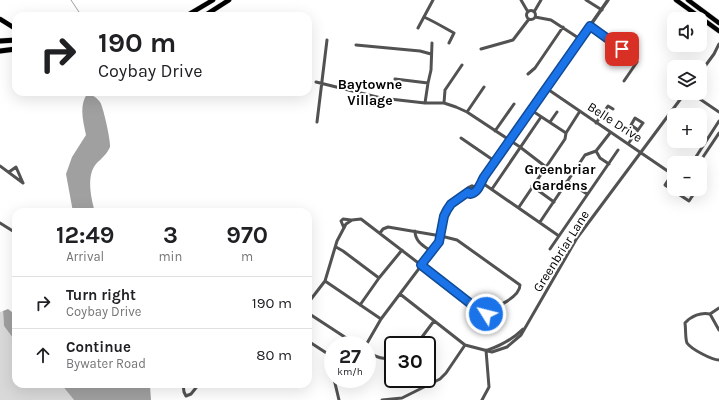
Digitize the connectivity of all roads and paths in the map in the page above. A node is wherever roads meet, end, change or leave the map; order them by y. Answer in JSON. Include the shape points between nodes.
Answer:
{"nodes":[{"id":1,"x":213,"y":0,"type":"edge"},
{"id":2,"x":229,"y":0,"type":"edge"},
{"id":3,"x":433,"y":0,"type":"edge"},
{"id":4,"x":521,"y":0,"type":"edge"},
{"id":5,"x":541,"y":0,"type":"edge"},
{"id":6,"x":586,"y":0,"type":"edge"},
{"id":7,"x":608,"y":0,"type":"edge"},
{"id":8,"x":676,"y":0,"type":"edge"},
{"id":9,"x":688,"y":0,"type":"edge"},
{"id":10,"x":203,"y":1,"type":"edge"},
{"id":11,"x":200,"y":8,"type":"junction"},
{"id":12,"x":602,"y":10,"type":"junction"},
{"id":13,"x":193,"y":12,"type":"edge"},
{"id":14,"x":210,"y":12,"type":"edge"},
{"id":15,"x":528,"y":12,"type":"junction"},
{"id":16,"x":534,"y":12,"type":"junction"},
{"id":17,"x":424,"y":17,"type":"junction"},
{"id":18,"x":535,"y":17,"type":"junction"},
{"id":19,"x":0,"y":19,"type":"edge"},
{"id":20,"x":529,"y":19,"type":"junction"},
{"id":21,"x":719,"y":23,"type":"edge"},
{"id":22,"x":12,"y":26,"type":"edge"},
{"id":23,"x":590,"y":26,"type":"junction"},
{"id":24,"x":563,"y":27,"type":"junction"},
{"id":25,"x":418,"y":28,"type":"dead end"},
{"id":26,"x":719,"y":31,"type":"edge"},
{"id":27,"x":580,"y":39,"type":"junction"},
{"id":28,"x":12,"y":40,"type":"edge"},
{"id":29,"x":327,"y":40,"type":"dead end"},
{"id":30,"x":0,"y":41,"type":"edge"},
{"id":31,"x":432,"y":43,"type":"dead end"},
{"id":32,"x":449,"y":44,"type":"dead end"},
{"id":33,"x":719,"y":44,"type":"edge"},
{"id":34,"x":356,"y":45,"type":"dead end"},
{"id":35,"x":482,"y":49,"type":"dead end"},
{"id":36,"x":12,"y":50,"type":"edge"},
{"id":37,"x":0,"y":51,"type":"edge"},
{"id":38,"x":431,"y":54,"type":"junction"},
{"id":39,"x":707,"y":62,"type":"edge"},
{"id":40,"x":462,"y":65,"type":"dead end"},
{"id":41,"x":528,"y":74,"type":"dead end"},
{"id":42,"x":395,"y":79,"type":"dead end"},
{"id":43,"x":624,"y":81,"type":"dead end"},
{"id":44,"x":316,"y":82,"type":"dead end"},
{"id":45,"x":322,"y":83,"type":"junction"},
{"id":46,"x":428,"y":83,"type":"junction"},
{"id":47,"x":484,"y":87,"type":"dead end"},
{"id":48,"x":546,"y":88,"type":"junction"},
{"id":49,"x":381,"y":98,"type":"junction"},
{"id":50,"x":680,"y":100,"type":"edge"},
{"id":51,"x":701,"y":100,"type":"edge"},
{"id":52,"x":425,"y":103,"type":"junction"},
{"id":53,"x":365,"y":104,"type":"dead end"},
{"id":54,"x":444,"y":104,"type":"junction"},
{"id":55,"x":514,"y":104,"type":"dead end"},
{"id":56,"x":613,"y":109,"type":"dead end"},
{"id":57,"x":531,"y":110,"type":"junction"},
{"id":58,"x":580,"y":111,"type":"junction"},
{"id":59,"x":467,"y":112,"type":"junction"},
{"id":60,"x":557,"y":112,"type":"dead end"},
{"id":61,"x":719,"y":112,"type":"edge"},
{"id":62,"x":541,"y":117,"type":"junction"},
{"id":63,"x":317,"y":122,"type":"dead end"},
{"id":64,"x":550,"y":122,"type":"junction"},
{"id":65,"x":719,"y":122,"type":"edge"},
{"id":66,"x":596,"y":123,"type":"junction"},
{"id":67,"x":638,"y":130,"type":"dead end"},
{"id":68,"x":495,"y":131,"type":"junction"},
{"id":69,"x":610,"y":132,"type":"junction"},
{"id":70,"x":566,"y":133,"type":"junction"},
{"id":71,"x":719,"y":133,"type":"edge"},
{"id":72,"x":461,"y":138,"type":"dead end"},
{"id":73,"x":510,"y":141,"type":"junction"},
{"id":74,"x":628,"y":144,"type":"junction"},
{"id":75,"x":520,"y":147,"type":"junction"},
{"id":76,"x":618,"y":150,"type":"dead end"},
{"id":77,"x":596,"y":151,"type":"junction"},
{"id":78,"x":642,"y":152,"type":"junction"},
{"id":79,"x":697,"y":156,"type":"edge"},
{"id":80,"x":704,"y":156,"type":"edge"},
{"id":81,"x":496,"y":162,"type":"junction"},
{"id":82,"x":608,"y":164,"type":"junction"},
{"id":83,"x":0,"y":166,"type":"edge"},
{"id":84,"x":546,"y":166,"type":"junction"},
{"id":85,"x":667,"y":168,"type":"edge"},
{"id":86,"x":9,"y":172,"type":"junction"},
{"id":87,"x":567,"y":181,"type":"junction"},
{"id":88,"x":481,"y":182,"type":"junction"},
{"id":89,"x":532,"y":186,"type":"junction"},
{"id":90,"x":492,"y":189,"type":"junction"},
{"id":91,"x":475,"y":190,"type":"junction"},
{"id":92,"x":468,"y":192,"type":"junction"},
{"id":93,"x":587,"y":194,"type":"junction"},
{"id":94,"x":682,"y":196,"type":"edge"},
{"id":95,"x":692,"y":196,"type":"edge"},
{"id":96,"x":554,"y":202,"type":"junction"},
{"id":97,"x":519,"y":207,"type":"junction"},
{"id":98,"x":351,"y":220,"type":"junction"},
{"id":99,"x":540,"y":222,"type":"junction"},
{"id":100,"x":0,"y":223,"type":"edge"},
{"id":101,"x":344,"y":228,"type":"junction"},
{"id":102,"x":12,"y":230,"type":"edge"},
{"id":103,"x":415,"y":231,"type":"junction"},
{"id":104,"x":380,"y":233,"type":"junction"},
{"id":105,"x":441,"y":236,"type":"junction"},
{"id":106,"x":559,"y":236,"type":"junction"},
{"id":107,"x":336,"y":247,"type":"junction"},
{"id":108,"x":402,"y":250,"type":"junction"},
{"id":109,"x":550,"y":250,"type":"dead end"},
{"id":110,"x":432,"y":252,"type":"junction"},
{"id":111,"x":421,"y":265,"type":"junction"},
{"id":112,"x":379,"y":278,"type":"junction"},
{"id":113,"x":325,"y":281,"type":"junction"},
{"id":114,"x":400,"y":294,"type":"junction"},
{"id":115,"x":312,"y":298,"type":"edge"},
{"id":116,"x":360,"y":305,"type":"junction"},
{"id":117,"x":719,"y":308,"type":"edge"},
{"id":118,"x":480,"y":311,"type":"junction"},
{"id":119,"x":486,"y":311,"type":"junction"},
{"id":120,"x":710,"y":314,"type":"junction"},
{"id":121,"x":312,"y":316,"type":"edge"},
{"id":122,"x":381,"y":319,"type":"junction"},
{"id":123,"x":434,"y":321,"type":"junction"},
{"id":124,"x":719,"y":330,"type":"edge"},
{"id":125,"x":343,"y":336,"type":"edge"},
{"id":126,"x":371,"y":336,"type":"edge"},
{"id":127,"x":423,"y":336,"type":"edge"},
{"id":128,"x":312,"y":344,"type":"edge"},
{"id":129,"x":465,"y":345,"type":"junction"},
{"id":130,"x":487,"y":350,"type":"junction"},
{"id":131,"x":324,"y":351,"type":"edge"},
{"id":132,"x":719,"y":360,"type":"edge"},
{"id":133,"x":184,"y":388,"type":"edge"},
{"id":134,"x":196,"y":388,"type":"edge"},
{"id":135,"x":336,"y":388,"type":"edge"},
{"id":136,"x":339,"y":400,"type":"edge"},
{"id":137,"x":382,"y":400,"type":"edge"},
{"id":138,"x":482,"y":400,"type":"edge"}],
"edges":[{"from":1,"to":11,"type":"main road"},
{"from":2,"to":14,"type":"main road"},
{"from":3,"to":17,"type":"street"},
{"from":4,"to":15,"type":"street"},
{"from":5,"to":16,"type":"street"},
{"from":6,"to":12,"type":"street"},
{"from":7,"to":12,"type":"street"},
{"from":8,"to":26,"type":"main road"},
{"from":9,"to":21,"type":"main road"},
{"from":10,"to":11,"type":"street"},
{"from":11,"to":13,"type":"main road"},
{"from":12,"to":23,"type":"street"},
{"from":15,"to":16,"type":"street"},
{"from":15,"to":20,"type":"street"},
{"from":16,"to":18,"type":"street"},
{"from":17,"to":25,"type":"street"},
{"from":17,"to":32,"type":"street","via":[[454,33]]},
{"from":18,"to":20,"type":"street"},
{"from":18,"to":24,"type":"street","via":[[551,20]]},
{"from":19,"to":22,"type":"main road"},
{"from":20,"to":35,"type":"street","via":[[513,40]]},
{"from":23,"to":27,"type":"street"},
{"from":23,"to":43,"type":"street","via":[[636,58]]},
{"from":24,"to":27,"type":"street"},
{"from":24,"to":41,"type":"street","via":[[535,68]]},
{"from":27,"to":48,"type":"street"},
{"from":28,"to":30,"type":"highway"},
{"from":29,"to":45,"type":"street"},
{"from":31,"to":38,"type":"street"},
{"from":33,"to":39,"type":"street"},
{"from":34,"to":38,"type":"street"},
{"from":36,"to":37,"type":"highway"},
{"from":38,"to":46,"type":"street","via":[[432,70]]},
{"from":40,"to":54,"type":"street","via":[[445,90]]},
{"from":42,"to":46,"type":"street"},
{"from":44,"to":45,"type":"street"},
{"from":45,"to":49,"type":"street"},
{"from":45,"to":63,"type":"street"},
{"from":46,"to":52,"type":"street"},
{"from":47,"to":59,"type":"street"},
{"from":48,"to":57,"type":"street"},
{"from":48,"to":58,"type":"street","name":"Belle Drive"},
{"from":49,"to":52,"type":"street"},
{"from":49,"to":53,"type":"street","via":[[379,106]]},
{"from":50,"to":78,"type":"street","name":"Greenbriar Lane"},
{"from":51,"to":61,"type":"street"},
{"from":52,"to":54,"type":"street"},
{"from":54,"to":59,"type":"street"},
{"from":55,"to":68,"type":"street"},
{"from":56,"to":66,"type":"street","via":[[608,106]]},
{"from":57,"to":62,"type":"street"},
{"from":57,"to":73,"type":"street"},
{"from":58,"to":66,"type":"street","name":"Belle Drive"},
{"from":58,"to":70,"type":"street"},
{"from":59,"to":68,"type":"street"},
{"from":60,"to":64,"type":"street"},
{"from":62,"to":64,"type":"street"},
{"from":62,"to":75,"type":"street"},
{"from":64,"to":70,"type":"street"},
{"from":65,"to":79,"type":"street"},
{"from":66,"to":69,"type":"street","name":"Belle Drive"},
{"from":67,"to":74,"type":"street"},
{"from":68,"to":73,"type":"street"},
{"from":69,"to":74,"type":"street","name":"Belle Drive"},
{"from":69,"to":77,"type":"street"},
{"from":70,"to":84,"type":"street","via":[[565,139]]},
{"from":71,"to":80,"type":"street"},
{"from":72,"to":81,"type":"street"},
{"from":73,"to":75,"type":"street"},
{"from":73,"to":81,"type":"street"},
{"from":74,"to":78,"type":"street","name":"Belle Drive"},
{"from":75,"to":84,"type":"street"},
{"from":75,"to":90,"type":"street"},
{"from":76,"to":82,"type":"street"},
{"from":77,"to":82,"type":"street"},
{"from":77,"to":87,"type":"street","via":[[585,155]]},
{"from":78,"to":85,"type":"street","name":"Belle Drive"},
{"from":78,"to":130,"type":"street","name":"Greenbriar Lane","via":[[578,238],[527,324],[512,339]]},
{"from":81,"to":88,"type":"street"},
{"from":82,"to":93,"type":"street"},
{"from":83,"to":86,"type":"street"},
{"from":84,"to":89,"type":"street"},
{"from":86,"to":86,"type":"street","via":[[14,176],[24,183],[16,167]]},
{"from":87,"to":93,"type":"street"},
{"from":87,"to":96,"type":"street"},
{"from":88,"to":90,"type":"street"},
{"from":88,"to":91,"type":"street"},
{"from":89,"to":96,"type":"street"},
{"from":89,"to":97,"type":"street"},
{"from":90,"to":97,"type":"street"},
{"from":91,"to":92,"type":"street","via":[[472,194]]},
{"from":91,"to":92,"type":"street","via":[[472,186],[468,187]]},
{"from":92,"to":105,"type":"street","via":[[447,210]]},
{"from":93,"to":106,"type":"street"},
{"from":94,"to":95,"type":"street","via":[[689,201]]},
{"from":96,"to":99,"type":"street"},
{"from":97,"to":99,"type":"street"},
{"from":98,"to":101,"type":"street"},
{"from":98,"to":101,"type":"street","via":[[341,221]]},
{"from":98,"to":104,"type":"street","via":[[362,219]]},
{"from":99,"to":106,"type":"street"},
{"from":100,"to":102,"type":"street"},
{"from":101,"to":107,"type":"street"},
{"from":103,"to":104,"type":"street","via":[[388,227]]},
{"from":103,"to":105,"type":"street"},
{"from":103,"to":110,"type":"street","via":[[417,241]]},
{"from":104,"to":108,"type":"street"},
{"from":105,"to":110,"type":"street"},
{"from":105,"to":119,"type":"street","via":[[457,240],[520,285],[517,293],[496,308]]},
{"from":106,"to":109,"type":"street"},
{"from":107,"to":112,"type":"street"},
{"from":107,"to":113,"type":"street"},
{"from":108,"to":111,"type":"street"},
{"from":108,"to":112,"type":"street"},
{"from":110,"to":111,"type":"street"},
{"from":111,"to":114,"type":"street"},
{"from":111,"to":118,"type":"street"},
{"from":112,"to":116,"type":"street"},
{"from":113,"to":115,"type":"street"},
{"from":113,"to":116,"type":"street"},
{"from":114,"to":122,"type":"street"},
{"from":114,"to":123,"type":"street"},
{"from":116,"to":122,"type":"street"},
{"from":117,"to":120,"type":"street"},
{"from":118,"to":119,"type":"street"},
{"from":118,"to":119,"type":"street","via":[[482,317]]},
{"from":120,"to":124,"type":"street"},
{"from":120,"to":132,"type":"street","via":[[689,318],[685,323],[686,341],[698,351]]},
{"from":121,"to":125,"type":"street"},
{"from":122,"to":126,"type":"street"},
{"from":123,"to":127,"type":"street"},
{"from":123,"to":129,"type":"street"},
{"from":128,"to":131,"type":"street"},
{"from":129,"to":130,"type":"street"},
{"from":129,"to":137,"type":"street","via":[[440,379],[402,398]]},
{"from":130,"to":138,"type":"street","via":[[489,387]]},
{"from":133,"to":134,"type":"street","via":[[186,396]]},
{"from":135,"to":136,"type":"street"}]}
